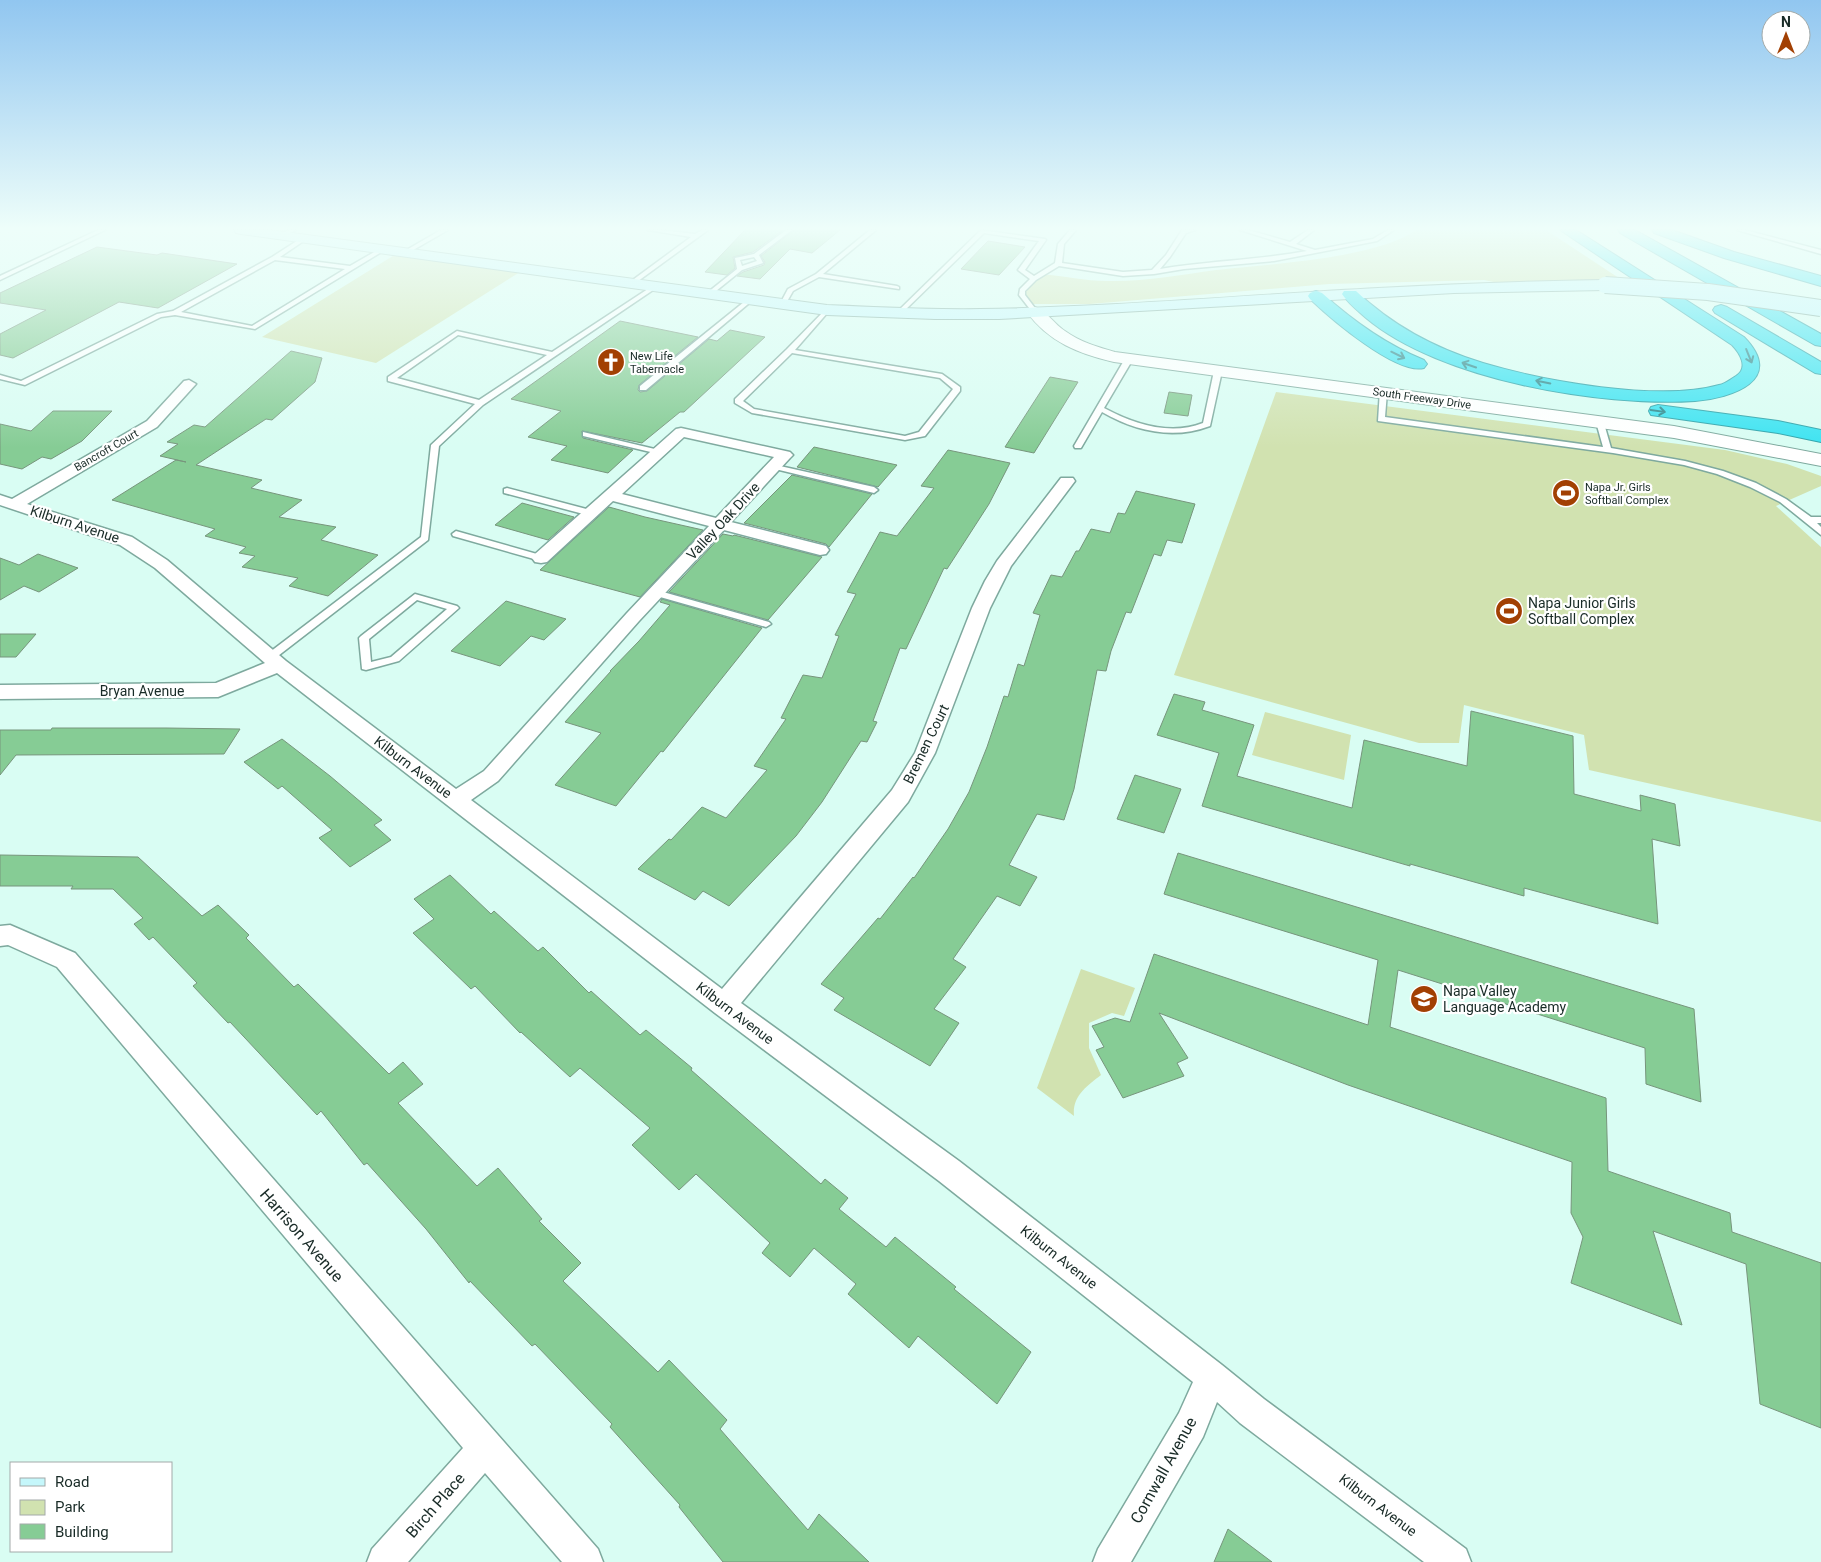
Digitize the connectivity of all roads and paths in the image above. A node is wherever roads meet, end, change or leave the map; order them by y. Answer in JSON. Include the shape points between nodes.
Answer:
{"nodes":[{"id":1,"x":193,"y":303,"type":"edge"},
{"id":2,"x":294,"y":303,"type":"edge"},
{"id":3,"x":630,"y":303,"type":"edge"},
{"id":4,"x":747,"y":303,"type":"edge"},
{"id":5,"x":774,"y":303,"type":"edge"},
{"id":6,"x":909,"y":303,"type":"edge"},
{"id":7,"x":1028,"y":303,"type":"edge"},
{"id":8,"x":1195,"y":303,"type":"edge"},
{"id":9,"x":1323,"y":303,"type":"edge"},
{"id":10,"x":1360,"y":303,"type":"edge"},
{"id":11,"x":1679,"y":303,"type":"edge"},
{"id":12,"x":1708,"y":303,"type":"edge"},
{"id":13,"x":1754,"y":303,"type":"edge"},
{"id":14,"x":1765,"y":303,"type":"edge"},
{"id":15,"x":1785,"y":303,"type":"edge"},
{"id":16,"x":783,"y":304,"type":"joint"},
{"id":17,"x":1821,"y":308,"type":"edge"},
{"id":18,"x":827,"y":310,"type":"junction"},
{"id":19,"x":1035,"y":312,"type":"junction"},
{"id":20,"x":175,"y":313,"type":"junction"},
{"id":21,"x":899,"y":313,"type":"junction"},
{"id":22,"x":1821,"y":332,"type":"edge"},
{"id":23,"x":1821,"y":341,"type":"edge"},
{"id":24,"x":790,"y":351,"type":"junction"},
{"id":25,"x":552,"y":354,"type":"junction"},
{"id":26,"x":1129,"y":359,"type":"junction"},
{"id":27,"x":1821,"y":369,"type":"edge"},
{"id":28,"x":1218,"y":371,"type":"junction"},
{"id":29,"x":0,"y":376,"type":"edge"},
{"id":30,"x":189,"y":384,"type":"dead end"},
{"id":31,"x":643,"y":388,"type":"dead end"},
{"id":32,"x":1383,"y":392,"type":"junction"},
{"id":33,"x":480,"y":403,"type":"junction"},
{"id":34,"x":1101,"y":409,"type":"junction"},
{"id":35,"x":1600,"y":422,"type":"junction"},
{"id":36,"x":586,"y":434,"type":"dead end"},
{"id":37,"x":1821,"y":436,"type":"edge"},
{"id":38,"x":1078,"y":446,"type":"dead end"},
{"id":39,"x":1608,"y":450,"type":"junction"},
{"id":40,"x":658,"y":452,"type":"junction"},
{"id":41,"x":1821,"y":460,"type":"edge"},
{"id":42,"x":774,"y":466,"type":"junction"},
{"id":43,"x":1067,"y":481,"type":"dead end"},
{"id":44,"x":874,"y":490,"type":"dead end"},
{"id":45,"x":506,"y":491,"type":"dead end"},
{"id":46,"x":611,"y":496,"type":"junction"},
{"id":47,"x":7,"y":502,"type":"edge"},
{"id":48,"x":592,"y":513,"type":"junction"},
{"id":49,"x":1809,"y":520,"type":"junction"},
{"id":50,"x":1821,"y":520,"type":"edge"},
{"id":51,"x":720,"y":524,"type":"junction"},
{"id":52,"x":1821,"y":532,"type":"edge"},
{"id":53,"x":456,"y":534,"type":"dead end"},
{"id":54,"x":820,"y":550,"type":"dead end"},
{"id":55,"x":541,"y":558,"type":"joint"},
{"id":56,"x":656,"y":593,"type":"junction"},
{"id":57,"x":766,"y":624,"type":"dead end"},
{"id":58,"x":275,"y":661,"type":"junction"},
{"id":59,"x":366,"y":667,"type":"joint"},
{"id":60,"x":0,"y":692,"type":"edge"},
{"id":61,"x":456,"y":800,"type":"junction"},
{"id":62,"x":0,"y":936,"type":"edge"},
{"id":63,"x":724,"y":1005,"type":"junction"},
{"id":64,"x":1210,"y":1376,"type":"junction"},
{"id":65,"x":485,"y":1448,"type":"junction"},
{"id":66,"x":385,"y":1562,"type":"edge"},
{"id":67,"x":585,"y":1562,"type":"edge"},
{"id":68,"x":1111,"y":1562,"type":"edge"},
{"id":69,"x":1453,"y":1562,"type":"edge"}],
"edges":[{"from":1,"to":20,"type":"lane"},
{"from":2,"to":20,"type":"lane","via":[[253,328]]},
{"from":3,"to":25,"type":"lane"},
{"from":4,"to":31,"type":"lane"},
{"from":5,"to":16,"type":"main road"},
{"from":6,"to":21,"type":"lane"},
{"from":7,"to":19,"type":"lane"},
{"from":8,"to":19,"type":"main road"},
{"from":9,"to":37,"type":"highway","one_way":true,"via":[[1359,334],[1386,349],[1436,371],[1499,388]]},
{"from":11,"to":10,"type":"highway","one_way":true,"via":[[1738,341],[1752,363],[1746,378],[1721,391],[1675,397],[1614,393],[1516,376],[1479,368],[1411,342],[1387,328]]},
{"from":12,"to":27,"type":"highway"},
{"from":13,"to":23,"type":"highway"},
{"from":14,"to":22,"type":"highway"},
{"from":15,"to":17,"type":"main road","bridge":true},
{"from":16,"to":18,"type":"main road"},
{"from":18,"to":21,"type":"main road"},
{"from":18,"to":24,"type":"lane"},
{"from":19,"to":21,"type":"main road"},
{"from":19,"to":26,"type":"street","name":"South Freeway Drive","via":[[1041,322],[1066,340],[1084,349]]},
{"from":20,"to":29,"type":"lane","via":[[158,315],[22,383]]},
{"from":24,"to":24,"type":"lane","via":[[738,401],[752,411],[905,438],[922,434],[957,389],[942,376]]},
{"from":25,"to":33,"type":"lane"},
{"from":25,"to":33,"type":"lane","via":[[457,333],[391,379]]},
{"from":26,"to":28,"type":"street","name":"South Freeway Drive"},
{"from":26,"to":34,"type":"lane"},
{"from":28,"to":32,"type":"street","name":"South Freeway Drive"},
{"from":28,"to":34,"type":"lane","via":[[1207,424],[1196,430],[1157,429],[1134,424]]},
{"from":30,"to":47,"type":"street","name":"Bancroft Court","via":[[152,424]]},
{"from":32,"to":35,"type":"street","name":"South Freeway Drive"},
{"from":32,"to":39,"type":"lane","via":[[1381,420]]},
{"from":33,"to":58,"type":"lane","via":[[435,445],[425,538]]},
{"from":34,"to":38,"type":"lane"},
{"from":35,"to":39,"type":"lane"},
{"from":35,"to":41,"type":"street","name":"South Freeway Drive","via":[[1744,444]]},
{"from":36,"to":40,"type":"lane"},
{"from":39,"to":49,"type":"lane","via":[[1672,460],[1745,482],[1794,506]]},
{"from":40,"to":42,"type":"street","via":[[680,432],[785,455]]},
{"from":40,"to":46,"type":"street"},
{"from":42,"to":44,"type":"lane"},
{"from":42,"to":51,"type":"street","name":"Valley Oak Drive"},
{"from":43,"to":63,"type":"street","name":"Bremen Court","via":[[994,581],[946,706],[925,753],[900,796]]},
{"from":45,"to":48,"type":"lane"},
{"from":46,"to":48,"type":"street"},
{"from":46,"to":51,"type":"street"},
{"from":47,"to":58,"type":"street","name":"Kilburn Avenue","via":[[126,541],[161,564]]},
{"from":48,"to":55,"type":"street"},
{"from":49,"to":50,"type":"lane"},
{"from":49,"to":52,"type":"lane"},
{"from":51,"to":54,"type":"street"},
{"from":51,"to":56,"type":"street","name":"Valley Oak Drive"},
{"from":53,"to":55,"type":"lane"},
{"from":56,"to":57,"type":"lane"},
{"from":56,"to":61,"type":"street","name":"Valley Oak Drive","via":[[491,776]]},
{"from":58,"to":60,"type":"street","name":"Bryan Avenue","via":[[218,690]]},
{"from":58,"to":61,"type":"street","name":"Kilburn Avenue"},
{"from":59,"to":59,"type":"lane","via":[[395,659],[454,608],[415,596],[364,638]]},
{"from":61,"to":63,"type":"street","name":"Kilburn Avenue"},
{"from":62,"to":65,"type":"street","name":"Harrison Avenue","via":[[10,935],[66,960]]},
{"from":63,"to":64,"type":"street","name":"Kilburn Avenue","via":[[949,1171]]},
{"from":64,"to":68,"type":"street","name":"Cornwall Avenue","via":[[1191,1425]]},
{"from":64,"to":69,"type":"street","name":"Kilburn Avenue"},
{"from":65,"to":66,"type":"street","name":"Birch Place"},
{"from":65,"to":67,"type":"street","name":"Harrison Avenue"}]}
